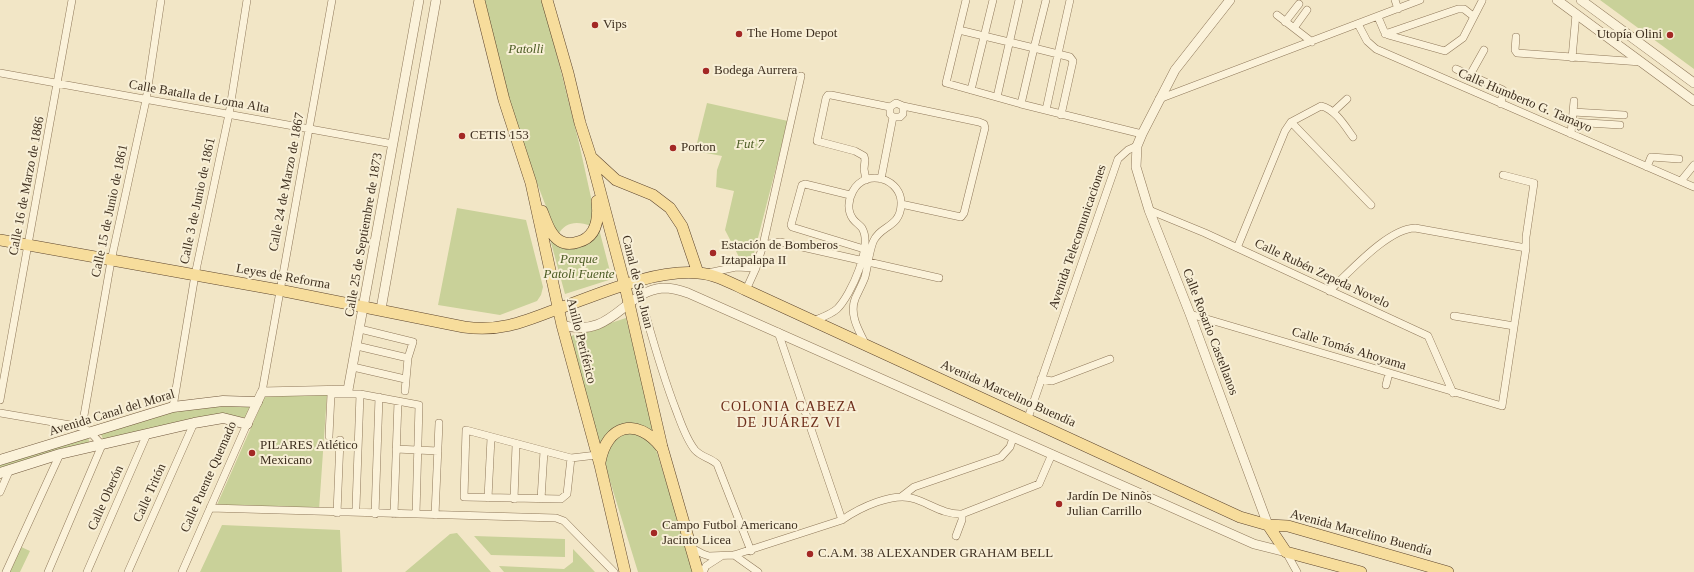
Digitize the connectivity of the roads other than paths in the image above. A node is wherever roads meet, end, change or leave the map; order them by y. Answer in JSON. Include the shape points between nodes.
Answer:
{"nodes":[{"id":1,"x":72,"y":0,"type":"edge"},
{"id":2,"x":161,"y":0,"type":"edge"},
{"id":3,"x":247,"y":0,"type":"edge"},
{"id":4,"x":332,"y":0,"type":"edge"},
{"id":5,"x":419,"y":0,"type":"edge"},
{"id":6,"x":436,"y":0,"type":"edge"},
{"id":7,"x":479,"y":0,"type":"edge"},
{"id":8,"x":547,"y":0,"type":"edge"},
{"id":9,"x":966,"y":0,"type":"edge"},
{"id":10,"x":993,"y":0,"type":"edge"},
{"id":11,"x":1020,"y":0,"type":"edge"},
{"id":12,"x":1046,"y":0,"type":"edge"},
{"id":13,"x":1070,"y":0,"type":"edge"},
{"id":14,"x":1230,"y":0,"type":"edge"},
{"id":15,"x":1395,"y":0,"type":"edge"},
{"id":16,"x":1420,"y":0,"type":"edge"},
{"id":17,"x":1557,"y":0,"type":"edge"},
{"id":18,"x":1581,"y":0,"type":"edge"},
{"id":19,"x":1482,"y":1,"type":"dead end"},
{"id":20,"x":1299,"y":4,"type":"dead end"},
{"id":21,"x":1398,"y":9,"type":"junction"},
{"id":22,"x":1307,"y":10,"type":"dead end"},
{"id":23,"x":1576,"y":14,"type":"junction"},
{"id":24,"x":1277,"y":16,"type":"dead end"},
{"id":25,"x":1473,"y":16,"type":"junction"},
{"id":26,"x":1378,"y":17,"type":"junction"},
{"id":27,"x":1285,"y":22,"type":"junction"},
{"id":28,"x":1358,"y":24,"type":"junction"},
{"id":29,"x":1294,"y":28,"type":"junction"},
{"id":30,"x":959,"y":30,"type":"junction"},
{"id":31,"x":1385,"y":34,"type":"junction"},
{"id":32,"x":1630,"y":35,"type":"junction"},
{"id":33,"x":984,"y":36,"type":"junction"},
{"id":34,"x":1516,"y":37,"type":"dead end"},
{"id":35,"x":1010,"y":42,"type":"junction"},
{"id":36,"x":1312,"y":42,"type":"junction"},
{"id":37,"x":1621,"y":47,"type":"junction"},
{"id":38,"x":1034,"y":48,"type":"junction"},
{"id":39,"x":1484,"y":50,"type":"dead end"},
{"id":40,"x":409,"y":54,"type":"junction"},
{"id":41,"x":1058,"y":54,"type":"junction"},
{"id":42,"x":426,"y":57,"type":"junction"},
{"id":43,"x":1572,"y":58,"type":"junction"},
{"id":44,"x":1642,"y":62,"type":"junction"},
{"id":45,"x":1456,"y":69,"type":"dead end"},
{"id":46,"x":0,"y":73,"type":"edge"},
{"id":47,"x":1470,"y":75,"type":"junction"},
{"id":48,"x":801,"y":76,"type":"dead end"},
{"id":49,"x":1694,"y":83,"type":"edge"},
{"id":50,"x":58,"y":84,"type":"junction"},
{"id":51,"x":971,"y":90,"type":"junction"},
{"id":52,"x":997,"y":97,"type":"junction"},
{"id":53,"x":1159,"y":99,"type":"junction"},
{"id":54,"x":1347,"y":99,"type":"dead end"},
{"id":55,"x":146,"y":100,"type":"junction"},
{"id":56,"x":1574,"y":101,"type":"dead end"},
{"id":57,"x":1694,"y":101,"type":"edge"},
{"id":58,"x":1021,"y":104,"type":"junction"},
{"id":59,"x":1501,"y":104,"type":"junction"},
{"id":60,"x":903,"y":109,"type":"junction"},
{"id":61,"x":1046,"y":110,"type":"junction"},
{"id":62,"x":1333,"y":112,"type":"junction"},
{"id":63,"x":1573,"y":112,"type":"junction"},
{"id":64,"x":229,"y":114,"type":"junction"},
{"id":65,"x":890,"y":114,"type":"junction"},
{"id":66,"x":1061,"y":114,"type":"junction"},
{"id":67,"x":1624,"y":114,"type":"dead end"},
{"id":68,"x":1291,"y":122,"type":"junction"},
{"id":69,"x":1572,"y":122,"type":"junction"},
{"id":70,"x":1620,"y":125,"type":"dead end"},
{"id":71,"x":310,"y":129,"type":"junction"},
{"id":72,"x":1142,"y":134,"type":"junction"},
{"id":73,"x":1571,"y":134,"type":"junction"},
{"id":74,"x":1353,"y":136,"type":"dead end"},
{"id":75,"x":393,"y":144,"type":"junction"},
{"id":76,"x":1137,"y":146,"type":"junction"},
{"id":77,"x":1679,"y":159,"type":"dead end"},
{"id":78,"x":592,"y":161,"type":"junction"},
{"id":79,"x":1694,"y":165,"type":"edge"},
{"id":80,"x":1647,"y":167,"type":"junction"},
{"id":81,"x":1503,"y":175,"type":"dead end"},
{"id":82,"x":881,"y":178,"type":"junction"},
{"id":83,"x":866,"y":180,"type":"junction"},
{"id":84,"x":1681,"y":181,"type":"junction"},
{"id":85,"x":531,"y":183,"type":"junction"},
{"id":86,"x":1694,"y":187,"type":"edge"},
{"id":87,"x":850,"y":195,"type":"junction"},
{"id":88,"x":902,"y":204,"type":"junction"},
{"id":89,"x":1371,"y":205,"type":"dead end"},
{"id":90,"x":1149,"y":210,"type":"junction"},
{"id":91,"x":0,"y":240,"type":"edge"},
{"id":92,"x":27,"y":245,"type":"junction"},
{"id":93,"x":762,"y":245,"type":"junction"},
{"id":94,"x":1237,"y":248,"type":"junction"},
{"id":95,"x":1526,"y":248,"type":"junction"},
{"id":96,"x":864,"y":249,"type":"junction"},
{"id":97,"x":111,"y":261,"type":"junction"},
{"id":98,"x":864,"y":261,"type":"junction"},
{"id":99,"x":756,"y":268,"type":"junction"},
{"id":100,"x":701,"y":274,"type":"junction"},
{"id":101,"x":195,"y":275,"type":"junction"},
{"id":102,"x":940,"y":278,"type":"dead end"},
{"id":103,"x":625,"y":286,"type":"junction"},
{"id":104,"x":279,"y":290,"type":"junction"},
{"id":105,"x":746,"y":290,"type":"junction"},
{"id":106,"x":1329,"y":291,"type":"junction"},
{"id":107,"x":630,"y":304,"type":"junction"},
{"id":108,"x":365,"y":306,"type":"junction"},
{"id":109,"x":558,"y":309,"type":"junction"},
{"id":110,"x":381,"y":310,"type":"junction"},
{"id":111,"x":1190,"y":314,"type":"junction"},
{"id":112,"x":646,"y":316,"type":"dead end"},
{"id":113,"x":1454,"y":316,"type":"dead end"},
{"id":114,"x":812,"y":321,"type":"junction"},
{"id":115,"x":562,"y":325,"type":"junction"},
{"id":116,"x":1514,"y":326,"type":"junction"},
{"id":117,"x":360,"y":329,"type":"junction"},
{"id":118,"x":778,"y":332,"type":"junction"},
{"id":119,"x":866,"y":345,"type":"junction"},
{"id":120,"x":358,"y":346,"type":"junction"},
{"id":121,"x":408,"y":358,"type":"junction"},
{"id":122,"x":1110,"y":359,"type":"dead end"},
{"id":123,"x":353,"y":367,"type":"junction"},
{"id":124,"x":1389,"y":373,"type":"junction"},
{"id":125,"x":405,"y":379,"type":"junction"},
{"id":126,"x":1041,"y":379,"type":"junction"},
{"id":127,"x":1386,"y":385,"type":"dead end"},
{"id":128,"x":405,"y":391,"type":"dead end"},
{"id":129,"x":262,"y":392,"type":"junction"},
{"id":130,"x":348,"y":392,"type":"junction"},
{"id":131,"x":1453,"y":393,"type":"junction"},
{"id":132,"x":360,"y":394,"type":"junction"},
{"id":133,"x":379,"y":397,"type":"junction"},
{"id":134,"x":0,"y":400,"type":"edge"},
{"id":135,"x":398,"y":401,"type":"junction"},
{"id":136,"x":257,"y":402,"type":"junction"},
{"id":137,"x":173,"y":407,"type":"junction"},
{"id":138,"x":0,"y":413,"type":"edge"},
{"id":139,"x":1028,"y":418,"type":"junction"},
{"id":140,"x":194,"y":423,"type":"junction"},
{"id":141,"x":439,"y":423,"type":"dead end"},
{"id":142,"x":247,"y":424,"type":"junction"},
{"id":143,"x":82,"y":427,"type":"junction"},
{"id":144,"x":91,"y":433,"type":"junction"},
{"id":145,"x":148,"y":434,"type":"junction"},
{"id":146,"x":329,"y":436,"type":"dead end"},
{"id":147,"x":491,"y":438,"type":"junction"},
{"id":148,"x":1013,"y":438,"type":"junction"},
{"id":149,"x":340,"y":440,"type":"dead end"},
{"id":150,"x":102,"y":445,"type":"junction"},
{"id":151,"x":516,"y":445,"type":"junction"},
{"id":152,"x":662,"y":447,"type":"junction"},
{"id":153,"x":396,"y":449,"type":"junction"},
{"id":154,"x":418,"y":450,"type":"junction"},
{"id":155,"x":544,"y":451,"type":"junction"},
{"id":156,"x":438,"y":452,"type":"junction"},
{"id":157,"x":60,"y":454,"type":"junction"},
{"id":158,"x":1052,"y":454,"type":"junction"},
{"id":159,"x":571,"y":458,"type":"junction"},
{"id":160,"x":0,"y":460,"type":"edge"},
{"id":161,"x":598,"y":460,"type":"junction"},
{"id":162,"x":10,"y":469,"type":"junction"},
{"id":163,"x":0,"y":473,"type":"edge"},
{"id":164,"x":0,"y":492,"type":"edge"},
{"id":165,"x":901,"y":497,"type":"junction"},
{"id":166,"x":488,"y":498,"type":"junction"},
{"id":167,"x":514,"y":499,"type":"junction"},
{"id":168,"x":541,"y":499,"type":"junction"},
{"id":169,"x":356,"y":507,"type":"dead end"},
{"id":170,"x":210,"y":508,"type":"junction"},
{"id":171,"x":337,"y":513,"type":"junction"},
{"id":172,"x":375,"y":514,"type":"junction"},
{"id":173,"x":394,"y":514,"type":"junction"},
{"id":174,"x":416,"y":514,"type":"junction"},
{"id":175,"x":962,"y":514,"type":"junction"},
{"id":176,"x":435,"y":515,"type":"junction"},
{"id":177,"x":842,"y":520,"type":"junction"},
{"id":178,"x":1268,"y":525,"type":"junction"},
{"id":179,"x":956,"y":536,"type":"dead end"},
{"id":180,"x":690,"y":546,"type":"junction"},
{"id":181,"x":751,"y":551,"type":"junction"},
{"id":182,"x":1286,"y":552,"type":"junction"},
{"id":183,"x":734,"y":555,"type":"junction"},
{"id":184,"x":720,"y":557,"type":"junction"},
{"id":185,"x":6,"y":572,"type":"edge"},
{"id":186,"x":48,"y":572,"type":"edge"},
{"id":187,"x":87,"y":572,"type":"edge"},
{"id":188,"x":128,"y":572,"type":"edge"},
{"id":189,"x":182,"y":572,"type":"edge"},
{"id":190,"x":614,"y":572,"type":"edge"},
{"id":191,"x":625,"y":572,"type":"edge"},
{"id":192,"x":698,"y":572,"type":"edge"},
{"id":193,"x":702,"y":572,"type":"edge"},
{"id":194,"x":758,"y":572,"type":"edge"},
{"id":195,"x":1297,"y":572,"type":"edge"},
{"id":196,"x":1361,"y":572,"type":"edge"},
{"id":197,"x":1448,"y":572,"type":"edge"}],
"edges":[{"from":1,"to":50,"type":"street","name":"Calle 16 de Marzo de 1886"},
{"from":2,"to":55,"type":"street","name":"Calle 15 de Junio de 1861"},
{"from":3,"to":64,"type":"street","name":"Calle 3 de Junio de 1861"},
{"from":4,"to":71,"type":"street","name":"Calle 24 de Marzo de 1867"},
{"from":5,"to":40,"type":"street","name":"Calle 25 de Septiembre de 1873"},
{"from":6,"to":42,"type":"street"},
{"from":7,"to":85,"type":"main road","name":"Anillo Periférico","via":[[504,100]]},
{"from":8,"to":78,"type":"main road","name":"Canal de San Juan"},
{"from":9,"to":30,"type":"street"},
{"from":10,"to":33,"type":"street"},
{"from":11,"to":35,"type":"street"},
{"from":12,"to":38,"type":"street"},
{"from":13,"to":41,"type":"street"},
{"from":14,"to":53,"type":"street","via":[[1175,70]]},
{"from":15,"to":21,"type":"street"},
{"from":16,"to":21,"type":"street"},
{"from":17,"to":23,"type":"street"},
{"from":18,"to":32,"type":"street"},
{"from":19,"to":25,"type":"street"},
{"from":20,"to":27,"type":"street"},
{"from":21,"to":26,"type":"street"},
{"from":22,"to":29,"type":"street"},
{"from":23,"to":37,"type":"street"},
{"from":23,"to":43,"type":"street"},
{"from":24,"to":27,"type":"street"},
{"from":25,"to":31,"type":"street","via":[[1458,8]]},
{"from":25,"to":31,"type":"street","via":[[1463,38],[1446,51]]},
{"from":26,"to":28,"type":"street"},
{"from":26,"to":31,"type":"street"},
{"from":27,"to":29,"type":"street"},
{"from":28,"to":36,"type":"street"},
{"from":28,"to":59,"type":"street","name":"Calle Humberto G. Tamayo","via":[[1367,41],[1376,49]]},
{"from":29,"to":36,"type":"street"},
{"from":30,"to":33,"type":"street"},
{"from":30,"to":51,"type":"street","via":[[946,83]]},
{"from":32,"to":37,"type":"street"},
{"from":32,"to":49,"type":"street"},
{"from":33,"to":35,"type":"street"},
{"from":33,"to":51,"type":"street"},
{"from":34,"to":43,"type":"street","via":[[1517,53]]},
{"from":35,"to":38,"type":"street"},
{"from":35,"to":52,"type":"street"},
{"from":36,"to":53,"type":"street"},
{"from":37,"to":44,"type":"street"},
{"from":38,"to":41,"type":"street"},
{"from":38,"to":58,"type":"street"},
{"from":39,"to":47,"type":"street"},
{"from":40,"to":42,"type":"street"},
{"from":40,"to":75,"type":"street","name":"Calle 25 de Septiembre de 1873"},
{"from":41,"to":61,"type":"street"},
{"from":41,"to":66,"type":"street","via":[[1072,58],[1073,61]]},
{"from":42,"to":110,"type":"street"},
{"from":43,"to":44,"type":"street"},
{"from":44,"to":57,"type":"street"},
{"from":45,"to":47,"type":"street"},
{"from":46,"to":50,"type":"street","name":"Calle Batalla de Loma Alta"},
{"from":47,"to":59,"type":"street","via":[[1503,90]]},
{"from":48,"to":93,"type":"street"},
{"from":50,"to":55,"type":"street","name":"Calle Batalla de Loma Alta"},
{"from":50,"to":92,"type":"street","name":"Calle 16 de Marzo de 1886"},
{"from":51,"to":52,"type":"street"},
{"from":52,"to":58,"type":"street"},
{"from":53,"to":72,"type":"street"},
{"from":54,"to":62,"type":"street"},
{"from":55,"to":64,"type":"street","name":"Calle Batalla de Loma Alta"},
{"from":55,"to":97,"type":"street","name":"Calle 15 de Junio de 1861"},
{"from":56,"to":63,"type":"street"},
{"from":58,"to":61,"type":"street"},
{"from":59,"to":73,"type":"street","name":"Calle Humberto G. Tamayo"},
{"from":60,"to":65,"type":"street","via":[[900,117]]},
{"from":60,"to":65,"type":"street","via":[[896,103]]},
{"from":60,"to":88,"type":"street","via":[[912,108],[979,122],[984,124],[985,128],[964,213],[961,216]]},
{"from":61,"to":66,"type":"street"},
{"from":62,"to":68,"type":"street","via":[[1321,106]]},
{"from":62,"to":74,"type":"street"},
{"from":63,"to":67,"type":"street"},
{"from":63,"to":69,"type":"street"},
{"from":64,"to":71,"type":"street","name":"Calle Batalla de Loma Alta"},
{"from":64,"to":101,"type":"street","name":"Calle 3 de Junio de 1861"},
{"from":65,"to":82,"type":"street"},
{"from":65,"to":83,"type":"street","via":[[828,95],[817,138],[819,143],[855,151],[864,156]]},
{"from":66,"to":72,"type":"street"},
{"from":68,"to":89,"type":"street"},
{"from":68,"to":94,"type":"street"},
{"from":69,"to":70,"type":"street"},
{"from":69,"to":73,"type":"street"},
{"from":71,"to":75,"type":"street","name":"Calle Batalla de Loma Alta"},
{"from":71,"to":104,"type":"street","name":"Calle 24 de Marzo de 1867"},
{"from":72,"to":76,"type":"street"},
{"from":73,"to":80,"type":"street","name":"Calle Humberto G. Tamayo"},
{"from":75,"to":108,"type":"street","name":"Calle 25 de Septiembre de 1873"},
{"from":76,"to":90,"type":"street","name":"Calle Rosario Castellanos","via":[[1136,167]]},
{"from":76,"to":126,"type":"street","name":"Avenida Telecomunicaciones","via":[[1118,159]]},
{"from":77,"to":80,"type":"street","via":[[1651,156]]},
{"from":78,"to":85,"type":"main road","via":[[598,220],[588,238],[576,243],[566,243],[553,235]]},
{"from":78,"to":100,"type":"main road","via":[[616,180],[653,194],[670,208],[682,226]]},
{"from":78,"to":103,"type":"main road","name":"Canal de San Juan"},
{"from":79,"to":84,"type":"street"},
{"from":80,"to":84,"type":"street","name":"Calle Humberto G. Tamayo"},
{"from":81,"to":95,"type":"street","via":[[1534,182]]},
{"from":82,"to":83,"type":"street"},
{"from":82,"to":88,"type":"street","via":[[894,186]]},
{"from":83,"to":87,"type":"street","via":[[858,184]]},
{"from":84,"to":86,"type":"street","name":"Calle Humberto G. Tamayo"},
{"from":85,"to":109,"type":"main road","name":"Anillo Periférico"},
{"from":87,"to":96,"type":"street","via":[[849,207],[853,218],[862,228]]},
{"from":87,"to":96,"type":"street","via":[[802,185],[791,225]]},
{"from":88,"to":98,"type":"street","via":[[898,218],[878,234]]},
{"from":90,"to":94,"type":"street","name":"Calle Rubén Zepeda Novelo"},
{"from":90,"to":111,"type":"street","name":"Calle Rosario Castellanos"},
{"from":91,"to":92,"type":"main road","name":"Leyes de Reforma"},
{"from":92,"to":97,"type":"main road","name":"Leyes de Reforma"},
{"from":92,"to":134,"type":"street","name":"Calle 16 de Marzo de 1886"},
{"from":93,"to":98,"type":"street","via":[[780,242]]},
{"from":93,"to":99,"type":"street"},
{"from":94,"to":106,"type":"street","name":"Calle Rubén Zepeda Novelo"},
{"from":95,"to":106,"type":"street","via":[[1415,228],[1406,229],[1383,242]]},
{"from":95,"to":116,"type":"street"},
{"from":96,"to":98,"type":"street"},
{"from":97,"to":101,"type":"main road","name":"Leyes de Reforma"},
{"from":97,"to":143,"type":"street","name":"Calle 15 de Junio de 1861"},
{"from":98,"to":102,"type":"street"},
{"from":98,"to":114,"type":"street","via":[[843,302],[836,310]]},
{"from":98,"to":119,"type":"street","via":[[864,277],[853,307],[856,322]]},
{"from":99,"to":100,"type":"street","via":[[736,268]]},
{"from":99,"to":105,"type":"street"},
{"from":100,"to":103,"type":"main road","name":"Avenida Marcelino Buendía","via":[[668,274]]},
{"from":100,"to":105,"type":"main road","name":"Avenida Marcelino Buendía"},
{"from":101,"to":104,"type":"main road","name":"Leyes de Reforma"},
{"from":101,"to":137,"type":"street","name":"Calle 3 de Junio de 1861"},
{"from":103,"to":107,"type":"main road","name":"Canal de San Juan"},
{"from":103,"to":109,"type":"main road","name":"Avenida Marcelino Buendía"},
{"from":104,"to":108,"type":"main road","name":"Leyes de Reforma"},
{"from":104,"to":129,"type":"street","name":"Calle 24 de Marzo de 1867"},
{"from":105,"to":114,"type":"main road","name":"Avenida Marcelino Buendía"},
{"from":106,"to":131,"type":"street","name":"Calle Rubén Zepeda Novelo","via":[[1428,336]]},
{"from":107,"to":115,"type":"street","via":[[614,317],[587,327],[579,329]]},
{"from":107,"to":118,"type":"street","via":[[654,290],[675,289]]},
{"from":107,"to":152,"type":"main road","name":"Canal de San Juan"},
{"from":108,"to":110,"type":"main road","name":"Leyes de Reforma"},
{"from":108,"to":117,"type":"street","name":"Calle 25 de Septiembre de 1873"},
{"from":109,"to":110,"type":"main road","name":"Leyes de Reforma","via":[[517,325],[490,330]]},
{"from":109,"to":115,"type":"main road","name":"Anillo Periférico"},
{"from":111,"to":124,"type":"street","name":"Calle Tomás Ahoyama"},
{"from":111,"to":178,"type":"street","name":"Calle Rosario Castellanos"},
{"from":112,"to":181,"type":"street","via":[[663,377],[683,428],[694,449],[717,464]]},
{"from":113,"to":116,"type":"street"},
{"from":114,"to":119,"type":"main road","name":"Avenida Marcelino Buendía"},
{"from":115,"to":161,"type":"main road","name":"Anillo Periférico"},
{"from":116,"to":131,"type":"street","name":"Calle Tomás Ahoyama","via":[[1502,406]]},
{"from":117,"to":120,"type":"street","name":"Calle 25 de Septiembre de 1873"},
{"from":117,"to":121,"type":"street","via":[[413,342]]},
{"from":118,"to":148,"type":"street"},
{"from":118,"to":177,"type":"street"},
{"from":119,"to":139,"type":"main road","name":"Avenida Marcelino Buendía"},
{"from":120,"to":121,"type":"street"},
{"from":120,"to":123,"type":"street","name":"Calle 25 de Septiembre de 1873"},
{"from":121,"to":125,"type":"street"},
{"from":122,"to":126,"type":"street","via":[[1052,381]]},
{"from":123,"to":125,"type":"street"},
{"from":123,"to":130,"type":"street","name":"Calle 25 de Septiembre de 1873"},
{"from":124,"to":127,"type":"street"},
{"from":124,"to":131,"type":"street","name":"Calle Tomás Ahoyama"},
{"from":125,"to":128,"type":"street"},
{"from":126,"to":139,"type":"street","name":"Avenida Telecomunicaciones"},
{"from":129,"to":130,"type":"street"},
{"from":129,"to":136,"type":"street","name":"Calle Puente Quemado"},
{"from":130,"to":132,"type":"street"},
{"from":130,"to":146,"type":"street","via":[[331,394]]},
{"from":132,"to":133,"type":"street"},
{"from":132,"to":169,"type":"street"},
{"from":133,"to":135,"type":"street"},
{"from":133,"to":172,"type":"street"},
{"from":135,"to":153,"type":"street"},
{"from":135,"to":154,"type":"street","via":[[419,405]]},
{"from":136,"to":137,"type":"main road","name":"Avenida Canal del Moral","via":[[223,401]]},
{"from":136,"to":142,"type":"street","name":"Calle Puente Quemado"},
{"from":137,"to":144,"type":"main road","name":"Avenida Canal del Moral"},
{"from":138,"to":143,"type":"street"},
{"from":139,"to":178,"type":"main road","name":"Avenida Marcelino Buendía","via":[[1240,517]]},
{"from":140,"to":142,"type":"main road","name":"Avenida Canal del Moral","via":[[223,418]]},
{"from":140,"to":145,"type":"main road","name":"Avenida Canal del Moral"},
{"from":140,"to":188,"type":"street","name":"Calle Tritón"},
{"from":141,"to":156,"type":"street"},
{"from":142,"to":170,"type":"street","name":"Calle Puente Quemado"},
{"from":143,"to":144,"type":"street"},
{"from":144,"to":150,"type":"street"},
{"from":144,"to":160,"type":"main road","name":"Avenida Canal del Moral"},
{"from":145,"to":150,"type":"main road","name":"Avenida Canal del Moral"},
{"from":145,"to":187,"type":"street","name":"Calle Oberón"},
{"from":147,"to":151,"type":"street"},
{"from":147,"to":166,"type":"street"},
{"from":147,"to":166,"type":"street","via":[[466,430],[464,497]]},
{"from":148,"to":158,"type":"street"},
{"from":148,"to":165,"type":"street","via":[[1010,447],[1001,457],[914,487]]},
{"from":149,"to":171,"type":"street"},
{"from":150,"to":157,"type":"main road","name":"Avenida Canal del Moral"},
{"from":150,"to":186,"type":"street"},
{"from":151,"to":155,"type":"street"},
{"from":151,"to":167,"type":"street"},
{"from":152,"to":161,"type":"main road","via":[[645,431],[624,429],[614,433],[607,441]]},
{"from":152,"to":180,"type":"main road","name":"Canal de San Juan"},
{"from":153,"to":154,"type":"street"},
{"from":153,"to":173,"type":"street"},
{"from":154,"to":156,"type":"street"},
{"from":154,"to":174,"type":"street"},
{"from":155,"to":159,"type":"street"},
{"from":155,"to":168,"type":"street"},
{"from":156,"to":176,"type":"street"},
{"from":157,"to":162,"type":"main road","name":"Avenida Canal del Moral"},
{"from":157,"to":185,"type":"street"},
{"from":158,"to":175,"type":"street","via":[[1039,484]]},
{"from":158,"to":182,"type":"street","via":[[1254,544]]},
{"from":159,"to":161,"type":"street"},
{"from":159,"to":168,"type":"street","via":[[566,497]]},
{"from":161,"to":191,"type":"main road","name":"Anillo Periférico"},
{"from":162,"to":163,"type":"main road","name":"Avenida Canal del Moral"},
{"from":162,"to":164,"type":"street"},
{"from":165,"to":175,"type":"street","via":[[913,498],[954,514]]},
{"from":165,"to":177,"type":"street","via":[[854,512]]},
{"from":166,"to":167,"type":"street"},
{"from":167,"to":168,"type":"street"},
{"from":170,"to":171,"type":"street"},
{"from":170,"to":189,"type":"street","name":"Calle Puente Quemado"},
{"from":171,"to":172,"type":"street"},
{"from":172,"to":173,"type":"street"},
{"from":173,"to":174,"type":"street"},
{"from":174,"to":176,"type":"street"},
{"from":175,"to":179,"type":"street"},
{"from":176,"to":190,"type":"street","via":[[560,519]]},
{"from":177,"to":181,"type":"street"},
{"from":178,"to":182,"type":"main road"},
{"from":178,"to":197,"type":"main road","name":"Avenida Marcelino Buendía","via":[[1288,526]]},
{"from":180,"to":184,"type":"street","via":[[703,554]]},
{"from":180,"to":192,"type":"main road","name":"Canal de San Juan"},
{"from":181,"to":183,"type":"street"},
{"from":182,"to":195,"type":"street"},
{"from":182,"to":196,"type":"main road"},
{"from":183,"to":184,"type":"street"},
{"from":183,"to":194,"type":"street"},
{"from":184,"to":193,"type":"street","via":[[706,566]]}]}
